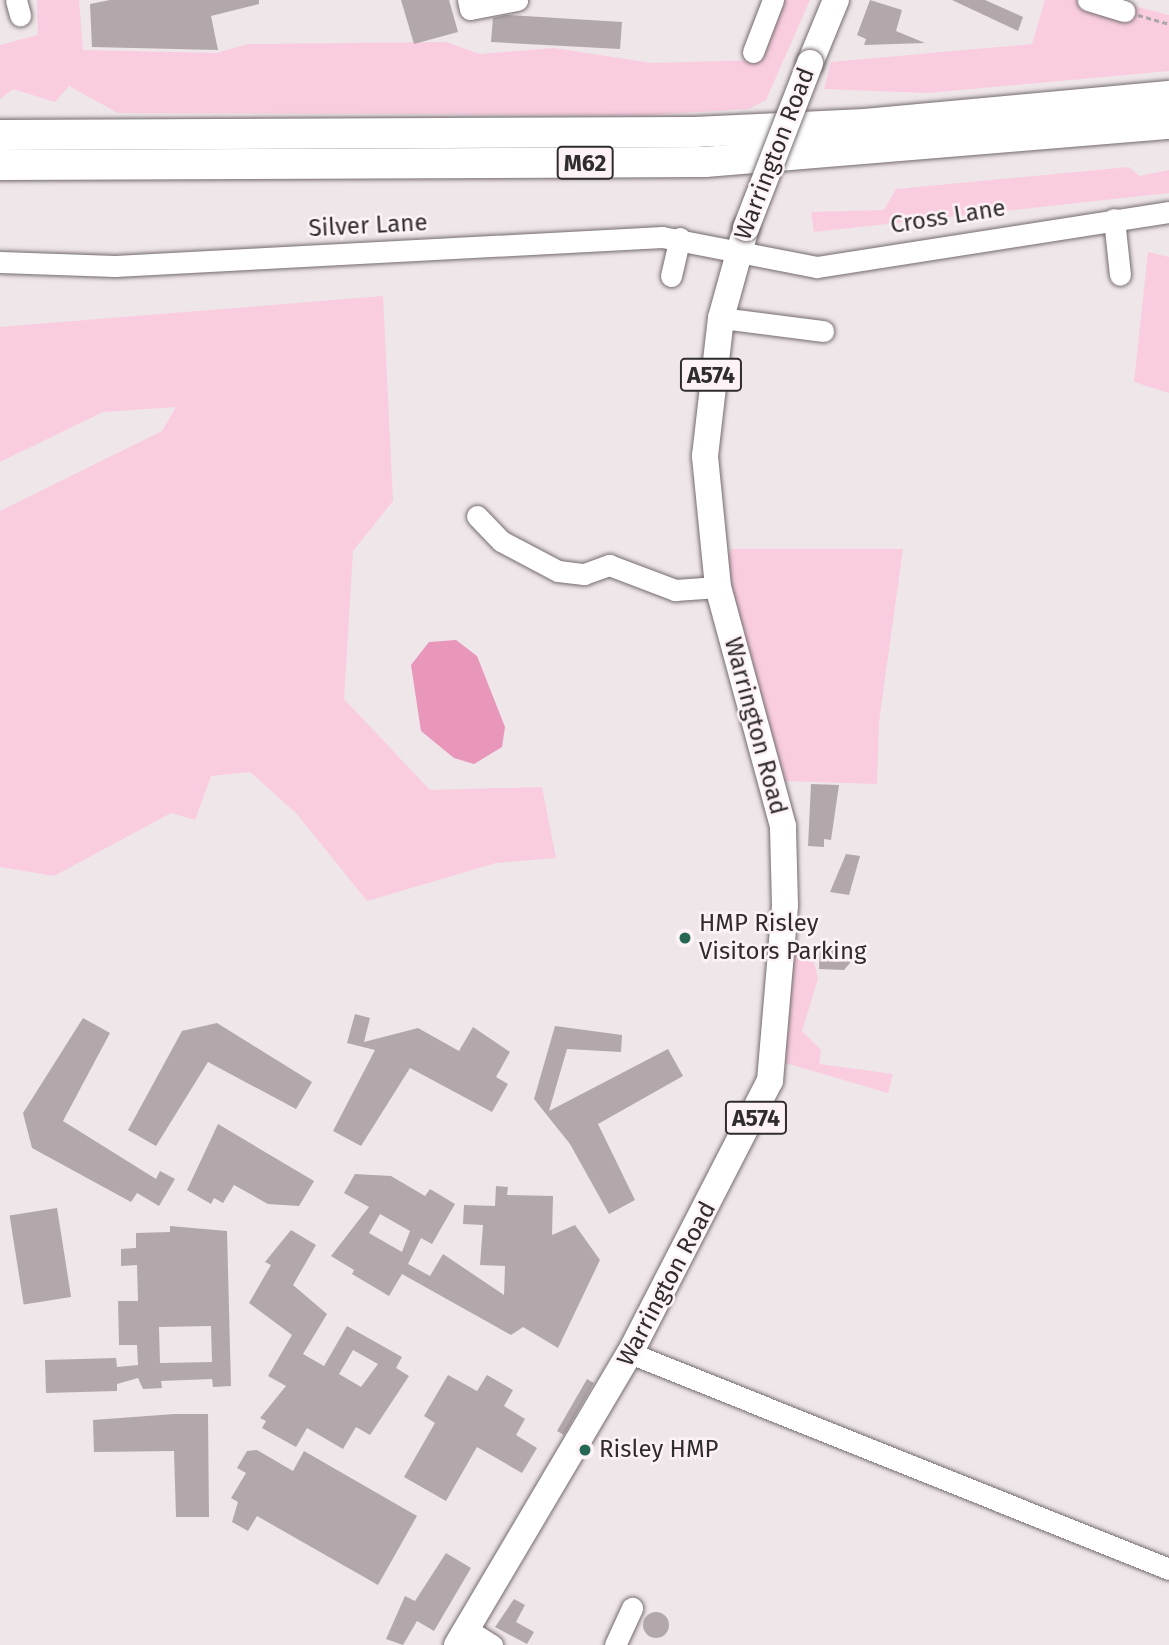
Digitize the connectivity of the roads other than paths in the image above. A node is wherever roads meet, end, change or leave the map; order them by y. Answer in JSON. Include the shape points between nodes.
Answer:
{"nodes":[{"id":1,"x":468,"y":0,"type":"edge"},
{"id":2,"x":517,"y":0,"type":"edge"},
{"id":3,"x":773,"y":0,"type":"edge"},
{"id":4,"x":836,"y":0,"type":"edge"},
{"id":5,"x":1088,"y":0,"type":"edge"},
{"id":6,"x":1124,"y":12,"type":"road end"},
{"id":7,"x":753,"y":52,"type":"dead end"},
{"id":8,"x":1169,"y":96,"type":"edge"},
{"id":9,"x":1169,"y":124,"type":"edge"},
{"id":10,"x":0,"y":135,"type":"edge"},
{"id":11,"x":0,"y":165,"type":"edge"},
{"id":12,"x":1169,"y":212,"type":"edge"},
{"id":13,"x":1114,"y":219,"type":"junction"},
{"id":14,"x":680,"y":238,"type":"junction"},
{"id":15,"x":742,"y":240,"type":"junction"},
{"id":16,"x":0,"y":262,"type":"edge"},
{"id":17,"x":1120,"y":275,"type":"dead end"},
{"id":18,"x":671,"y":276,"type":"dead end"},
{"id":19,"x":721,"y":318,"type":"junction"},
{"id":20,"x":823,"y":331,"type":"dead end"},
{"id":21,"x":477,"y":516,"type":"dead end"},
{"id":22,"x":718,"y":587,"type":"junction"},
{"id":23,"x":630,"y":1353,"type":"junction"},
{"id":24,"x":1169,"y":1569,"type":"edge"},
{"id":25,"x":632,"y":1608,"type":"dead end"},
{"id":26,"x":461,"y":1637,"type":"edge"},
{"id":27,"x":492,"y":1645,"type":"edge"},
{"id":28,"x":615,"y":1645,"type":"edge"}],
"edges":[{"from":1,"to":2,"type":"street","via":[[470,9]]},
{"from":3,"to":7,"type":"street"},
{"from":4,"to":15,"type":"main road","name":"Warrington Road","number":"A574","bridge":true},
{"from":5,"to":6,"type":"street"},
{"from":8,"to":10,"type":"highway","number":"M62","via":[[865,124],[695,132]]},
{"from":9,"to":11,"type":"highway","number":"M62","via":[[705,162]]},
{"from":12,"to":13,"type":"street","name":"Cross Lane"},
{"from":13,"to":15,"type":"street","name":"Cross Lane","via":[[817,267]]},
{"from":13,"to":17,"type":"street"},
{"from":14,"to":15,"type":"street","name":"Silver Lane"},
{"from":14,"to":16,"type":"street","name":"Silver Lane","via":[[115,267]]},
{"from":14,"to":18,"type":"street"},
{"from":15,"to":19,"type":"main road","name":"Warrington Road","number":"A574"},
{"from":19,"to":20,"type":"street"},
{"from":19,"to":22,"type":"main road","name":"Warrington Road","number":"A574","via":[[705,456]]},
{"from":21,"to":22,"type":"street","via":[[501,541],[558,571],[584,574],[609,565],[675,590]]},
{"from":22,"to":23,"type":"main road","name":"Warrington Road","number":"A574","via":[[783,826],[777,1046],[750,1130]]},
{"from":23,"to":24,"type":"street"},
{"from":23,"to":26,"type":"main road","name":"Warrington Road","number":"A574"},
{"from":25,"to":28,"type":"street"},
{"from":26,"to":27,"type":"street"}]}
